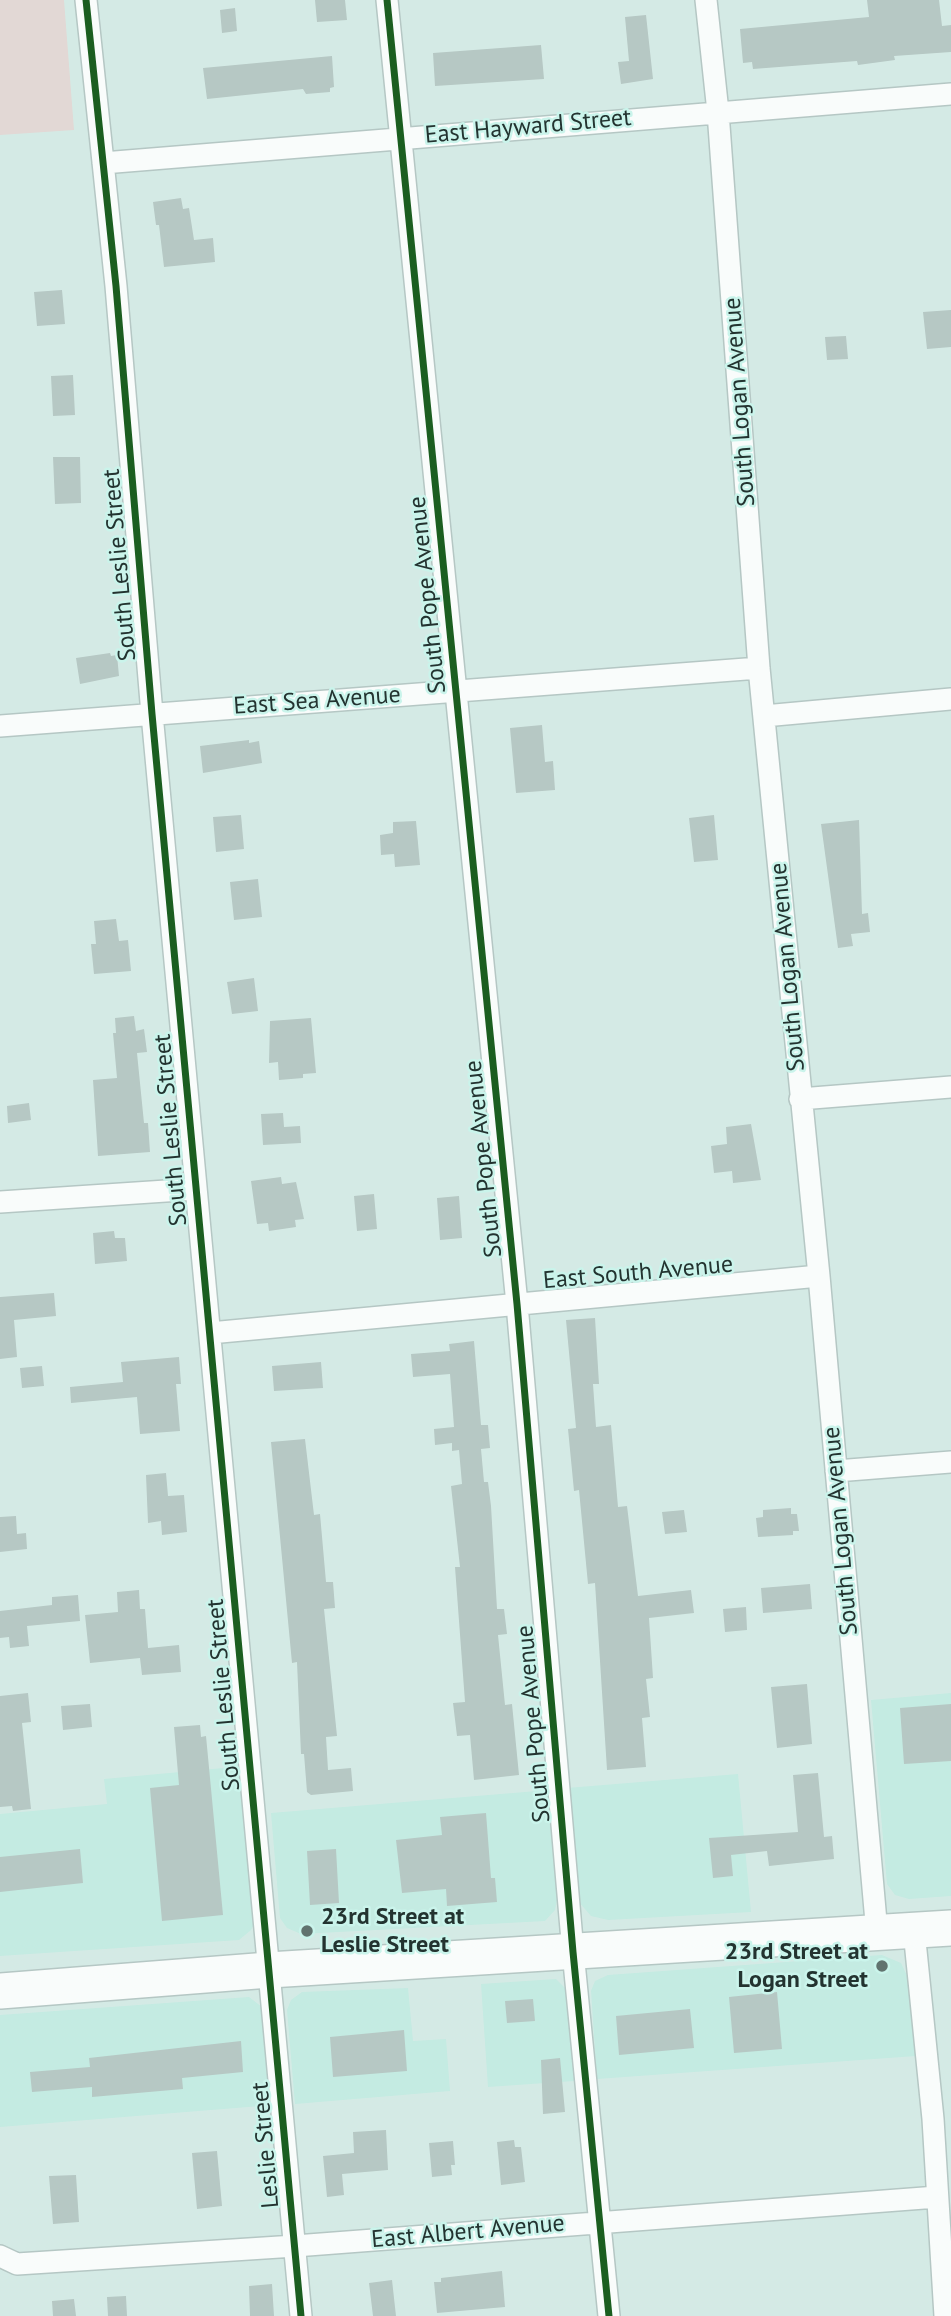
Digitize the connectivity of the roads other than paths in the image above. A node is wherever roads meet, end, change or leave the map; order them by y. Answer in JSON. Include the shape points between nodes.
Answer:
{"nodes":[{"id":1,"x":86,"y":0,"type":"edge"},
{"id":2,"x":387,"y":0,"type":"edge"},
{"id":3,"x":706,"y":0,"type":"edge"},
{"id":4,"x":951,"y":94,"type":"edge"},
{"id":5,"x":718,"y":112,"type":"junction"},
{"id":6,"x":402,"y":136,"type":"junction"},
{"id":7,"x":103,"y":163,"type":"junction"},
{"id":8,"x":759,"y":668,"type":"junction"},
{"id":9,"x":457,"y":691,"type":"junction"},
{"id":10,"x":951,"y":699,"type":"edge"},
{"id":11,"x":152,"y":714,"type":"junction"},
{"id":12,"x":764,"y":716,"type":"junction"},
{"id":13,"x":0,"y":726,"type":"edge"},
{"id":14,"x":951,"y":1087,"type":"edge"},
{"id":15,"x":800,"y":1099,"type":"junction"},
{"id":16,"x":196,"y":1189,"type":"junction"},
{"id":17,"x":0,"y":1202,"type":"edge"},
{"id":18,"x":819,"y":1276,"type":"junction"},
{"id":19,"x":517,"y":1304,"type":"junction"},
{"id":20,"x":210,"y":1333,"type":"junction"},
{"id":21,"x":951,"y":1462,"type":"edge"},
{"id":22,"x":836,"y":1471,"type":"junction"},
{"id":23,"x":951,"y":1928,"type":"edge"},
{"id":24,"x":914,"y":1931,"type":"junction"},
{"id":25,"x":877,"y":1934,"type":"junction"},
{"id":26,"x":573,"y":1952,"type":"junction"},
{"id":27,"x":269,"y":1970,"type":"junction"},
{"id":28,"x":0,"y":1991,"type":"edge"},
{"id":29,"x":937,"y":2197,"type":"junction"},
{"id":30,"x":599,"y":2221,"type":"junction"},
{"id":31,"x":295,"y":2246,"type":"junction"},
{"id":32,"x":0,"y":2256,"type":"edge"},
{"id":33,"x":301,"y":2316,"type":"edge"},
{"id":34,"x":609,"y":2316,"type":"edge"},
{"id":35,"x":945,"y":2316,"type":"edge"}],
"edges":[{"from":1,"to":7,"type":"street"},
{"from":2,"to":6,"type":"street","name":"South Pope Avenue"},
{"from":3,"to":5,"type":"street","name":"South Logan Avenue"},
{"from":4,"to":5,"type":"street","name":"East Hayward Street"},
{"from":5,"to":6,"type":"street","name":"East Hayward Street"},
{"from":5,"to":8,"type":"street","name":"South Logan Avenue"},
{"from":6,"to":7,"type":"street","name":"East Hayward Street"},
{"from":6,"to":9,"type":"street","name":"South Pope Avenue"},
{"from":7,"to":11,"type":"street","name":"South Leslie Street"},
{"from":8,"to":9,"type":"street","name":"East Sea Avenue"},
{"from":8,"to":12,"type":"street","name":"South Logan Avenue"},
{"from":9,"to":11,"type":"street","name":"East Sea Avenue"},
{"from":9,"to":19,"type":"street","name":"South Pope Avenue"},
{"from":10,"to":12,"type":"street"},
{"from":11,"to":13,"type":"street","name":"East Sea Avenue"},
{"from":11,"to":16,"type":"street","name":"South Leslie Street"},
{"from":12,"to":15,"type":"street","name":"South Logan Avenue"},
{"from":14,"to":15,"type":"street"},
{"from":15,"to":18,"type":"street","name":"South Logan Avenue"},
{"from":16,"to":17,"type":"street"},
{"from":16,"to":20,"type":"street","name":"South Leslie Street"},
{"from":18,"to":19,"type":"street","name":"East South Avenue"},
{"from":18,"to":22,"type":"street","name":"South Logan Avenue"},
{"from":19,"to":20,"type":"street","name":"East South Avenue"},
{"from":19,"to":26,"type":"street","name":"South Pope Avenue"},
{"from":20,"to":27,"type":"street","name":"South Leslie Street"},
{"from":21,"to":22,"type":"street"},
{"from":22,"to":25,"type":"street","name":"South Logan Avenue"},
{"from":23,"to":24,"type":"main road"},
{"from":24,"to":25,"type":"main road"},
{"from":24,"to":29,"type":"street"},
{"from":25,"to":26,"type":"main road"},
{"from":26,"to":27,"type":"main road"},
{"from":26,"to":30,"type":"street","name":"South Pope Avenue"},
{"from":27,"to":28,"type":"main road"},
{"from":27,"to":31,"type":"street","name":"Leslie Street"},
{"from":29,"to":30,"type":"street","name":"East Albert Avenue"},
{"from":29,"to":35,"type":"street"},
{"from":30,"to":31,"type":"street","name":"East Albert Avenue"},
{"from":30,"to":34,"type":"street","name":"South Pope Avenue"},
{"from":31,"to":32,"type":"street","name":"East Albert Avenue","via":[[18,2264]]},
{"from":31,"to":33,"type":"street","name":"Leslie Street"}]}
